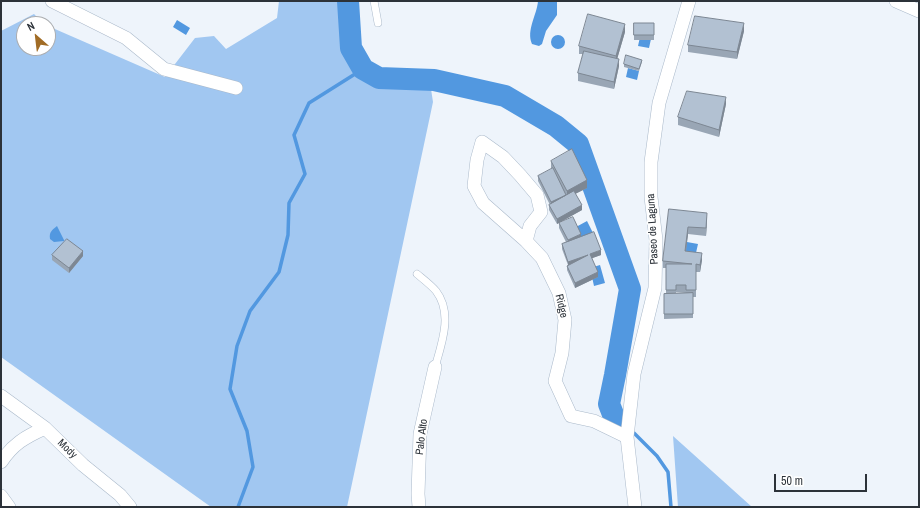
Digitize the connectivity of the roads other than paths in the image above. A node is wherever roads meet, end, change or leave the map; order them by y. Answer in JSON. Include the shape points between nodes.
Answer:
{"nodes":[{"id":1,"x":52,"y":1,"type":"edge"},
{"id":2,"x":374,"y":1,"type":"edge"},
{"id":3,"x":689,"y":1,"type":"edge"},
{"id":4,"x":896,"y":1,"type":"edge"},
{"id":5,"x":919,"y":11,"type":"edge"},
{"id":6,"x":378,"y":22,"type":"dead end"},
{"id":7,"x":236,"y":88,"type":"dead end"},
{"id":8,"x":526,"y":241,"type":"junction"},
{"id":9,"x":417,"y":274,"type":"dead end"},
{"id":10,"x":435,"y":367,"type":"joint"},
{"id":11,"x":1,"y":396,"type":"edge"},
{"id":12,"x":45,"y":428,"type":"junction"},
{"id":13,"x":627,"y":437,"type":"junction"},
{"id":14,"x":1,"y":462,"type":"edge"},
{"id":15,"x":1,"y":496,"type":"edge"},
{"id":16,"x":9,"y":507,"type":"edge"},
{"id":17,"x":130,"y":507,"type":"edge"},
{"id":18,"x":419,"y":507,"type":"edge"},
{"id":19,"x":635,"y":507,"type":"edge"}],
"edges":[{"from":1,"to":7,"type":"street","via":[[126,38],[164,69]]},
{"from":2,"to":6,"type":"lane"},
{"from":3,"to":13,"type":"street","name":"Paseo de Laguna","via":[[659,103],[651,162],[656,288],[634,374]]},
{"from":4,"to":5,"type":"street"},
{"from":8,"to":8,"type":"street","name":"Ridge","via":[[483,203],[474,186],[482,142],[503,157],[537,195],[541,212],[530,226]]},
{"from":8,"to":13,"type":"street","name":"Ridge","via":[[542,258],[559,293],[565,320],[562,353],[555,381],[571,416],[594,421]]},
{"from":9,"to":10,"type":"lane","via":[[436,291],[446,320]]},
{"from":10,"to":18,"type":"street","name":"Palo Alto","via":[[420,434]]},
{"from":11,"to":12,"type":"street","name":"Mody"},
{"from":12,"to":14,"type":"street","via":[[26,436]]},
{"from":12,"to":17,"type":"street","name":"Mody"},
{"from":13,"to":19,"type":"street","name":"Paseo de Laguna"},
{"from":15,"to":16,"type":"street"}]}
